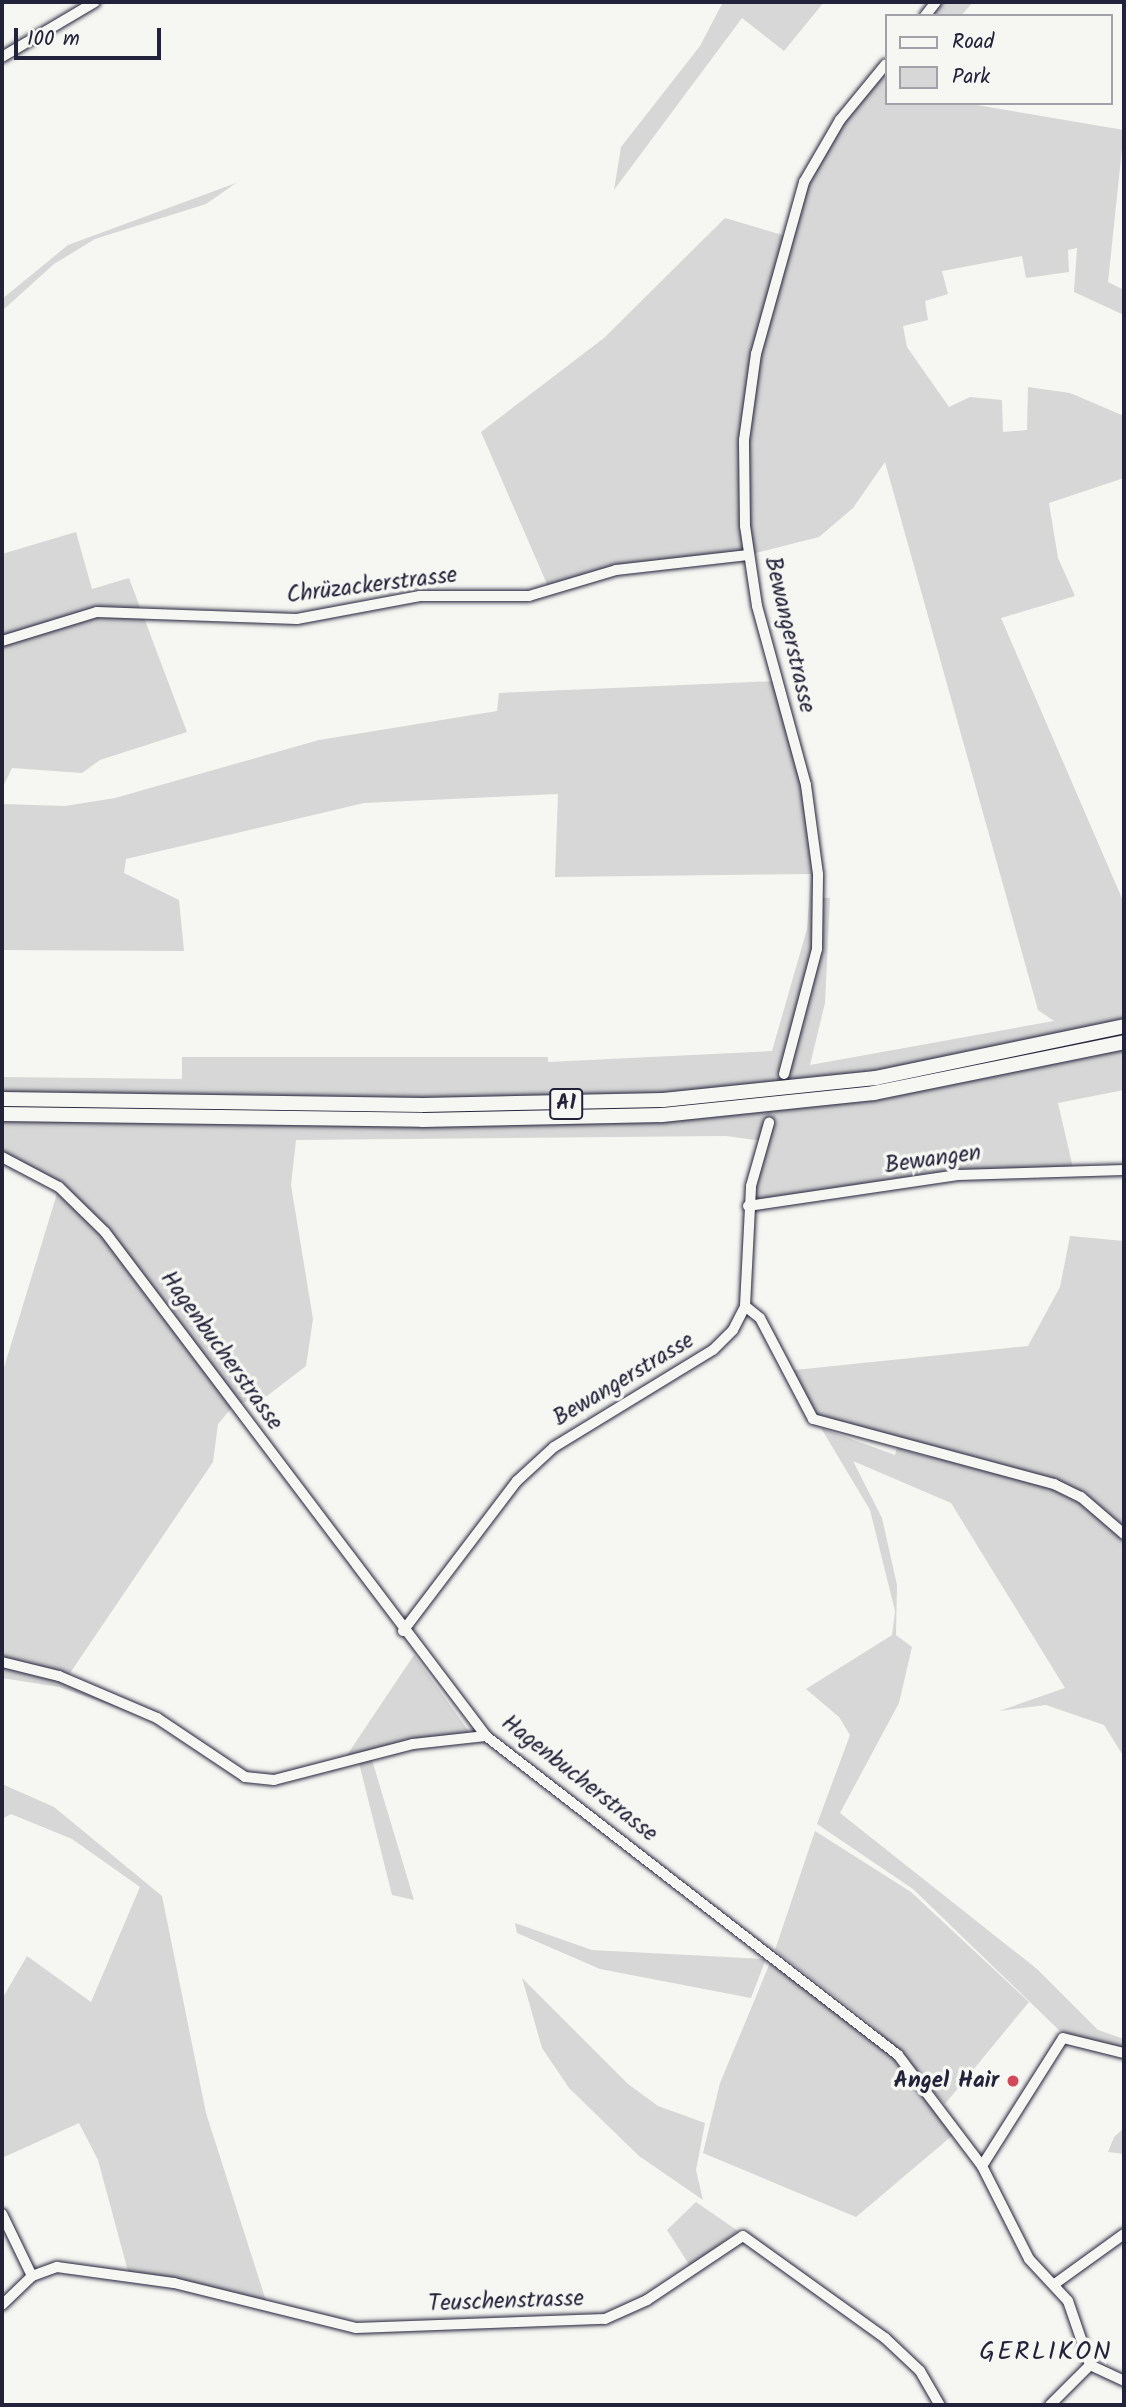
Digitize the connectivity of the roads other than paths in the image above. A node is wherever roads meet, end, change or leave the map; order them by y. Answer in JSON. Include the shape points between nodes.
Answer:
{"nodes":[{"id":1,"x":95,"y":2,"type":"edge"},
{"id":2,"x":2,"y":57,"type":"edge"},
{"id":3,"x":884,"y":67,"type":"edge"},
{"id":4,"x":748,"y":555,"type":"junction"},
{"id":5,"x":2,"y":641,"type":"edge"},
{"id":6,"x":1124,"y":1026,"type":"edge"},
{"id":7,"x":1124,"y":1042,"type":"edge"},
{"id":8,"x":784,"y":1074,"type":"tunnel mouth"},
{"id":9,"x":2,"y":1099,"type":"edge"},
{"id":10,"x":2,"y":1114,"type":"edge"},
{"id":11,"x":769,"y":1123,"type":"tunnel mouth"},
{"id":12,"x":2,"y":1157,"type":"edge"},
{"id":13,"x":1124,"y":1170,"type":"edge"},
{"id":14,"x":748,"y":1206,"type":"junction"},
{"id":15,"x":745,"y":1306,"type":"junction"},
{"id":16,"x":1124,"y":1534,"type":"edge"},
{"id":17,"x":403,"y":1631,"type":"junction"},
{"id":18,"x":2,"y":1662,"type":"edge"},
{"id":19,"x":486,"y":1736,"type":"junction"},
{"id":20,"x":1124,"y":2053,"type":"edge"},
{"id":21,"x":982,"y":2166,"type":"junction"},
{"id":22,"x":2,"y":2214,"type":"edge"},
{"id":23,"x":1124,"y":2234,"type":"edge"},
{"id":24,"x":32,"y":2276,"type":"junction"},
{"id":25,"x":1056,"y":2283,"type":"junction"},
{"id":26,"x":2,"y":2305,"type":"edge"},
{"id":27,"x":1090,"y":2365,"type":"junction"},
{"id":28,"x":1124,"y":2381,"type":"edge"},
{"id":29,"x":940,"y":2405,"type":"edge"},
{"id":30,"x":1050,"y":2405,"type":"edge"}],
"edges":[{"from":1,"to":2,"type":"street"},
{"from":3,"to":4,"type":"street","name":"Bewangerstrasse","via":[[820,150],[786,237],[749,398],[743,491]]},
{"from":4,"to":5,"type":"street","name":"Chrüzackerstrasse","via":[[616,570],[529,596],[421,596],[297,619],[97,612]]},
{"from":4,"to":8,"type":"street","name":"Bewangerstrasse","via":[[806,785],[818,873],[817,949]]},
{"from":6,"to":9,"type":"highway","number":"A1","via":[[916,1072],[663,1100],[409,1105]]},
{"from":7,"to":10,"type":"highway","number":"A1","via":[[874,1093],[662,1115],[422,1120]]},
{"from":11,"to":14,"type":"street"},
{"from":12,"to":17,"type":"street","name":"Hagenbucherstrasse","via":[[62,1189],[126,1257]]},
{"from":13,"to":14,"type":"street","name":"Bewangen","via":[[958,1175]]},
{"from":14,"to":15,"type":"street"},
{"from":15,"to":16,"type":"street","via":[[760,1318],[813,1419],[1054,1484],[1081,1497]]},
{"from":15,"to":17,"type":"street","name":"Bewangerstrasse","via":[[713,1350],[591,1420],[517,1481]]},
{"from":17,"to":19,"type":"street","name":"Hagenbucherstrasse"},
{"from":18,"to":19,"type":"street","via":[[60,1676],[157,1718],[245,1777],[274,1780],[413,1744]]},
{"from":19,"to":21,"type":"street","name":"Hagenbucherstrasse","via":[[870,2028],[924,2086]]},
{"from":20,"to":21,"type":"street","via":[[1062,2038]]},
{"from":21,"to":25,"type":"street","name":"Hagenbucherstrasse","via":[[1029,2259]]},
{"from":22,"to":24,"type":"street"},
{"from":23,"to":25,"type":"street"},
{"from":24,"to":26,"type":"street"},
{"from":24,"to":29,"type":"street","name":"Teuschenstrasse","via":[[57,2267],[174,2283],[356,2328],[582,2320],[625,2312],[743,2236],[885,2337],[920,2371]]},
{"from":25,"to":27,"type":"street","name":"Hagenbucherstrasse"},
{"from":27,"to":28,"type":"street"},
{"from":27,"to":30,"type":"street"}]}
